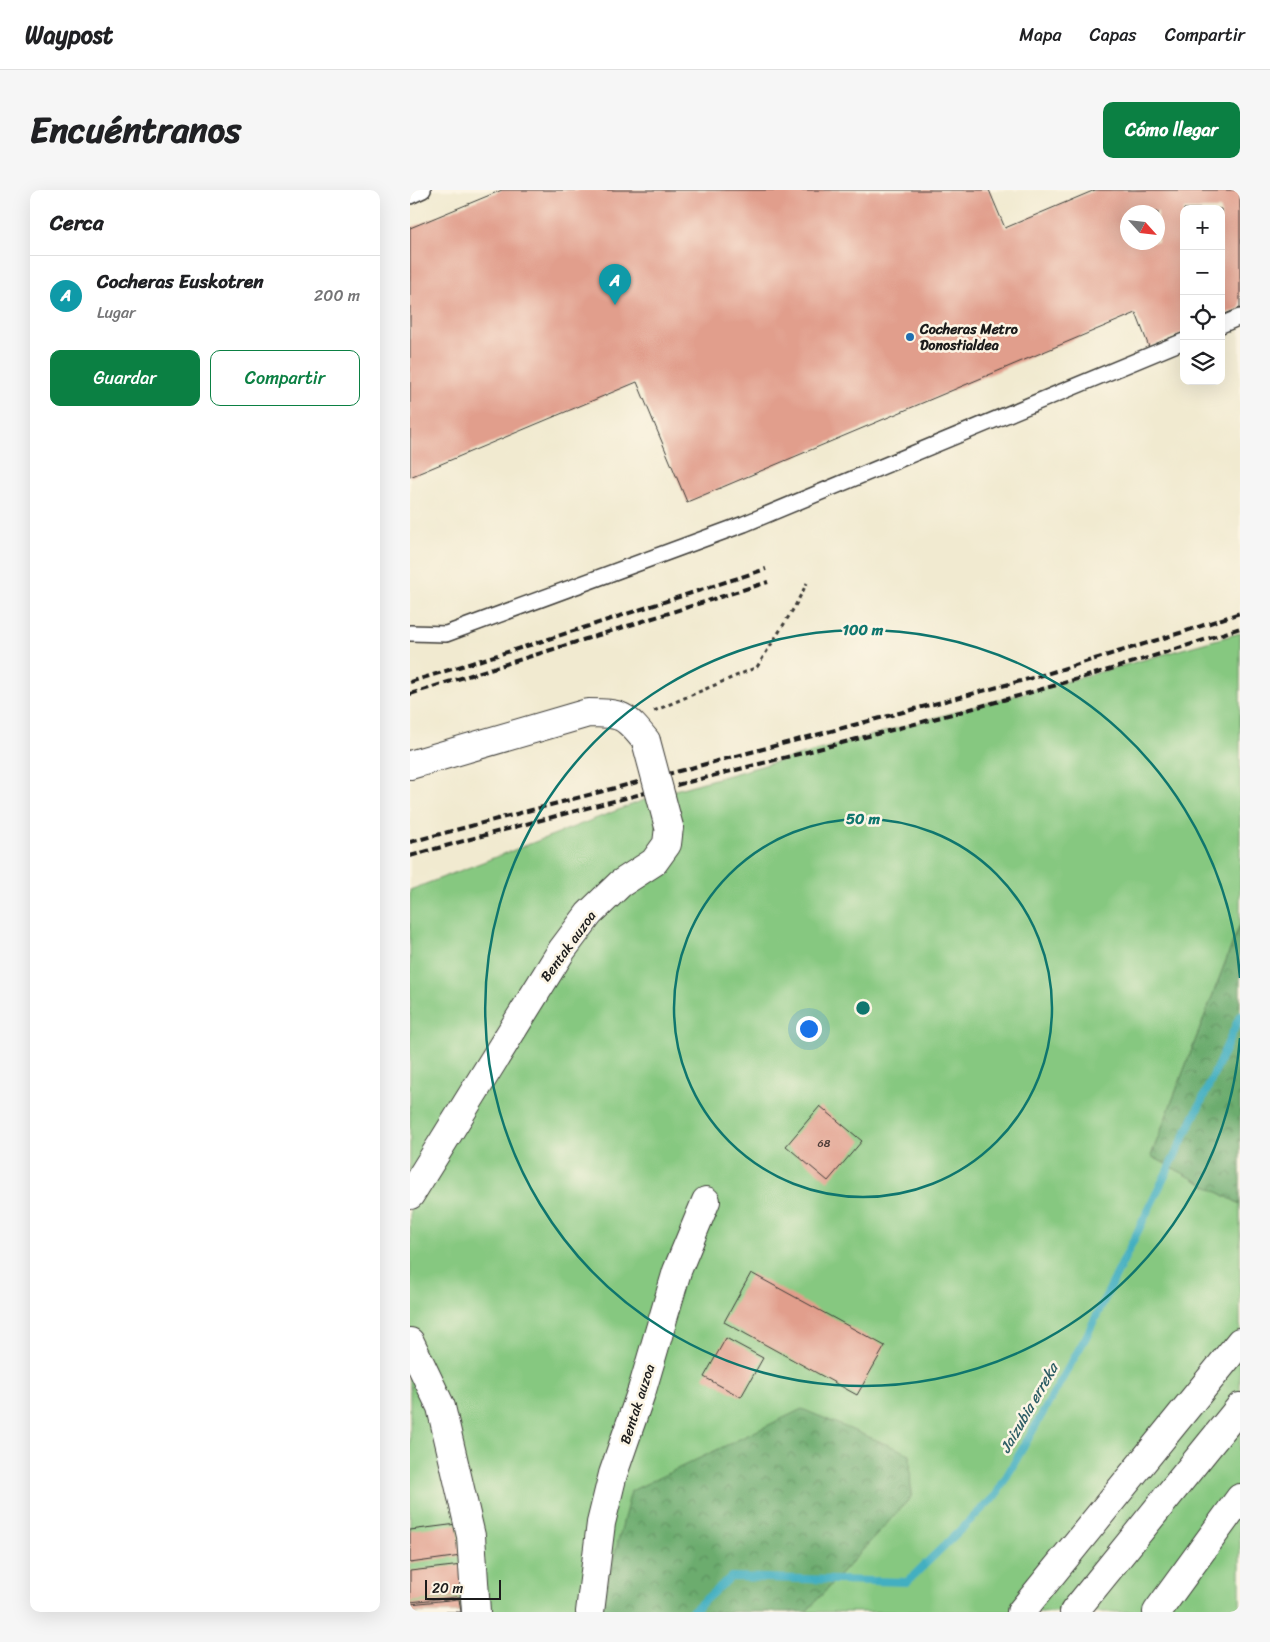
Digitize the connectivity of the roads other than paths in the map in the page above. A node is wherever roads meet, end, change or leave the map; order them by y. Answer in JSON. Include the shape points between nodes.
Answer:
{"nodes":[{"id":1,"x":423,"y":190,"type":"edge"},
{"id":2,"x":410,"y":196,"type":"edge"},
{"id":3,"x":1240,"y":317,"type":"edge"},
{"id":4,"x":1225,"y":323,"type":"edge"},
{"id":5,"x":1180,"y":343,"type":"edge"},
{"id":6,"x":410,"y":633,"type":"edge"},
{"id":7,"x":410,"y":765,"type":"edge"},
{"id":8,"x":410,"y":1194,"type":"edge"},
{"id":9,"x":706,"y":1202,"type":"dead end"},
{"id":10,"x":410,"y":1342,"type":"edge"},
{"id":11,"x":1240,"y":1342,"type":"edge"},
{"id":12,"x":1240,"y":1407,"type":"edge"},
{"id":13,"x":1240,"y":1498,"type":"edge"},
{"id":14,"x":476,"y":1612,"type":"edge"},
{"id":15,"x":590,"y":1612,"type":"edge"},
{"id":16,"x":1021,"y":1612,"type":"edge"},
{"id":17,"x":1074,"y":1612,"type":"edge"},
{"id":18,"x":1157,"y":1612,"type":"edge"}],
"edges":[{"from":1,"to":2,"type":"lane"},
{"from":3,"to":4,"type":"lane"},
{"from":5,"to":6,"type":"lane","via":[[744,524],[446,634]]},
{"from":7,"to":8,"type":"street","name":"Bentak auzoa","bridge":true,"via":[[588,713],[612,713],[639,732],[669,827],[666,844],[654,862],[620,884],[589,914],[562,950]]},
{"from":9,"to":15,"type":"street","name":"Bentak auzoa","via":[[677,1271],[613,1474],[601,1523]]},
{"from":10,"to":14,"type":"street","via":[[441,1407],[471,1536]]},
{"from":11,"to":16,"type":"street"},
{"from":12,"to":17,"type":"street"},
{"from":13,"to":18,"type":"street"}]}
